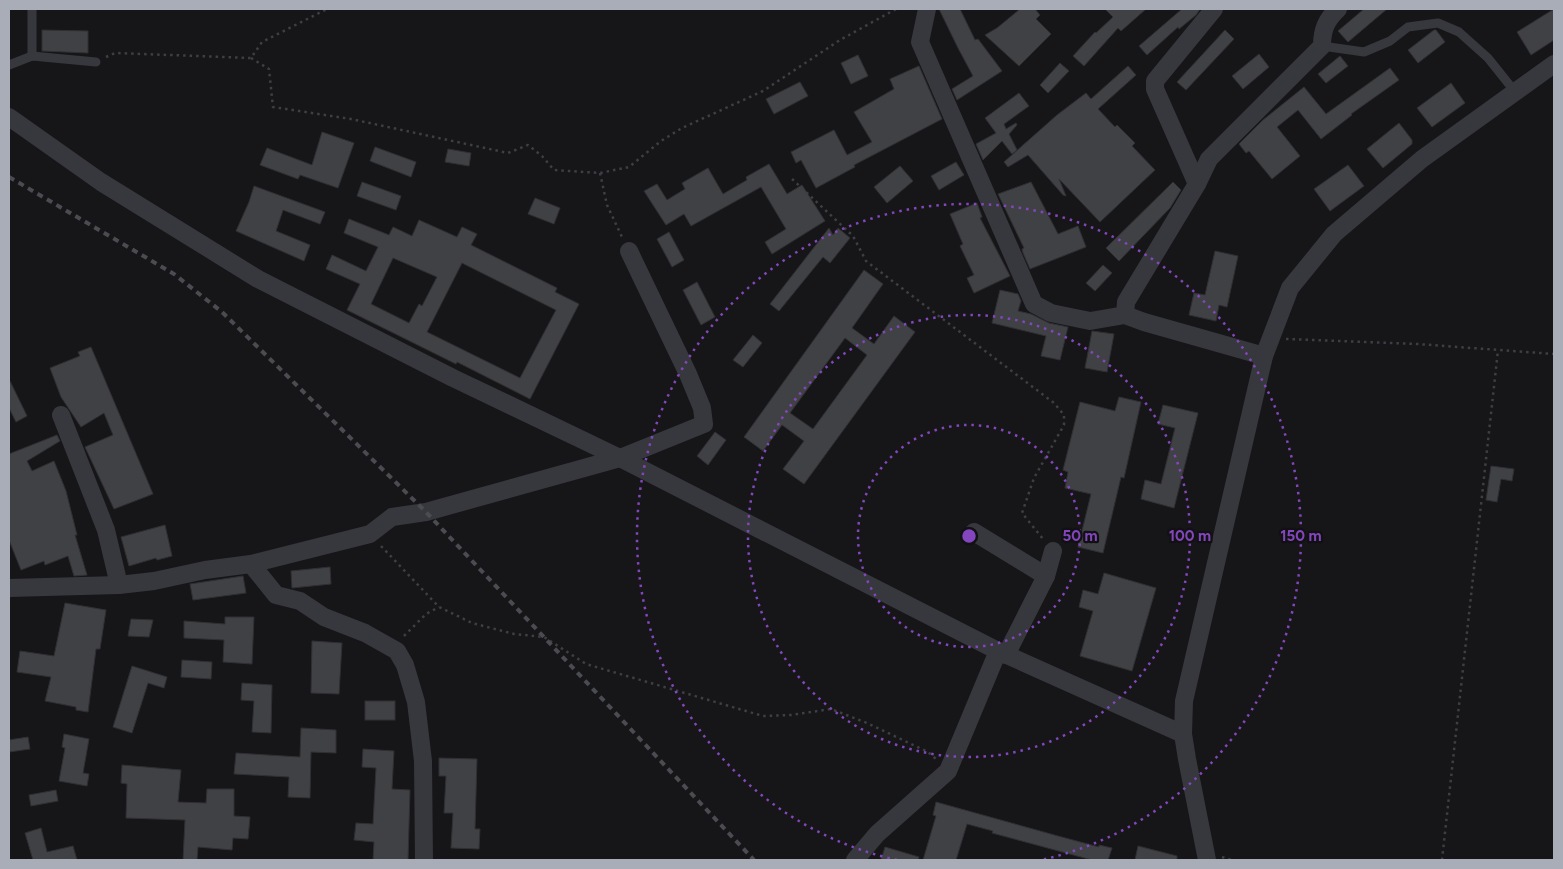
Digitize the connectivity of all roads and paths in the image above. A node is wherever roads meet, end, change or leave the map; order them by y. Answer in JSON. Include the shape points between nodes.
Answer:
{"nodes":[{"id":1,"x":32,"y":9,"type":"edge"},
{"id":2,"x":327,"y":9,"type":"edge"},
{"id":3,"x":896,"y":9,"type":"edge"},
{"id":4,"x":927,"y":9,"type":"edge"},
{"id":5,"x":1214,"y":9,"type":"edge"},
{"id":6,"x":1338,"y":9,"type":"edge"},
{"id":7,"x":1322,"y":46,"type":"junction"},
{"id":8,"x":32,"y":56,"type":"junction"},
{"id":9,"x":251,"y":58,"type":"junction"},
{"id":10,"x":96,"y":62,"type":"joint"},
{"id":11,"x":1554,"y":64,"type":"edge"},
{"id":12,"x":9,"y":65,"type":"edge"},
{"id":13,"x":1516,"y":93,"type":"junction"},
{"id":14,"x":9,"y":117,"type":"edge"},
{"id":15,"x":600,"y":173,"type":"junction"},
{"id":16,"x":792,"y":179,"type":"dead end"},
{"id":17,"x":1197,"y":184,"type":"junction"},
{"id":18,"x":629,"y":251,"type":"joint"},
{"id":19,"x":1125,"y":315,"type":"junction"},
{"id":20,"x":1270,"y":338,"type":"junction"},
{"id":21,"x":1498,"y":350,"type":"junction"},
{"id":22,"x":1554,"y":354,"type":"edge"},
{"id":23,"x":1264,"y":356,"type":"junction"},
{"id":24,"x":61,"y":415,"type":"dead end"},
{"id":25,"x":620,"y":458,"type":"junction"},
{"id":26,"x":974,"y":532,"type":"dead end"},
{"id":27,"x":370,"y":534,"type":"junction"},
{"id":28,"x":1053,"y":551,"type":"joint"},
{"id":29,"x":251,"y":564,"type":"junction"},
{"id":30,"x":1046,"y":576,"type":"junction"},
{"id":31,"x":119,"y":585,"type":"junction"},
{"id":32,"x":9,"y":588,"type":"edge"},
{"id":33,"x":439,"y":608,"type":"junction"},
{"id":34,"x":397,"y":651,"type":"junction"},
{"id":35,"x":1002,"y":653,"type":"junction"},
{"id":36,"x":1183,"y":734,"type":"junction"},
{"id":37,"x":948,"y":772,"type":"junction"},
{"id":38,"x":424,"y":860,"type":"edge"},
{"id":39,"x":855,"y":860,"type":"edge"},
{"id":40,"x":1207,"y":860,"type":"edge"},
{"id":41,"x":1442,"y":860,"type":"edge"}],
"edges":[{"from":1,"to":8,"type":"lane"},
{"from":2,"to":9,"type":"path","via":[[262,42]]},
{"from":3,"to":15,"type":"path","via":[[840,40],[763,91],[682,128],[628,167]]},
{"from":4,"to":19,"type":"street","via":[[920,42],[1034,304],[1050,313],[1090,321]]},
{"from":5,"to":17,"type":"street","via":[[1155,81],[1155,89]]},
{"from":6,"to":7,"type":"street","via":[[1322,32]]},
{"from":7,"to":13,"type":"lane","via":[[1364,52],[1390,42],[1408,27],[1438,23],[1459,32],[1481,51]]},
{"from":7,"to":17,"type":"street","via":[[1209,159]]},
{"from":8,"to":10,"type":"lane"},
{"from":8,"to":12,"type":"lane"},
{"from":9,"to":10,"type":"path","via":[[115,53]]},
{"from":9,"to":15,"type":"path","via":[[269,69],[273,107],[351,119],[508,153],[528,145],[554,170]]},
{"from":11,"to":13,"type":"street"},
{"from":13,"to":20,"type":"street","via":[[1422,159],[1334,234],[1290,288]]},
{"from":14,"to":25,"type":"street","via":[[101,182],[258,279]]},
{"from":15,"to":18,"type":"path","via":[[607,204]]},
{"from":16,"to":28,"type":"path","via":[[853,236],[866,261],[1054,403],[1064,415],[1064,425],[1034,478],[1022,513]]},
{"from":17,"to":19,"type":"street","via":[[1126,302]]},
{"from":18,"to":25,"type":"street","via":[[688,374],[702,408],[704,424]]},
{"from":19,"to":23,"type":"street"},
{"from":20,"to":21,"type":"path"},
{"from":20,"to":23,"type":"street"},
{"from":21,"to":22,"type":"path"},
{"from":21,"to":41,"type":"path"},
{"from":23,"to":36,"type":"street","via":[[1184,701]]},
{"from":24,"to":31,"type":"street","via":[[106,530]]},
{"from":25,"to":27,"type":"street","via":[[426,512],[392,517]]},
{"from":25,"to":35,"type":"street"},
{"from":26,"to":30,"type":"street"},
{"from":27,"to":29,"type":"street"},
{"from":27,"to":33,"type":"path"},
{"from":28,"to":30,"type":"street"},
{"from":29,"to":31,"type":"street"},
{"from":29,"to":34,"type":"street","via":[[276,595],[300,601],[324,617],[365,633]]},
{"from":30,"to":35,"type":"street"},
{"from":31,"to":32,"type":"street"},
{"from":33,"to":34,"type":"path","via":[[426,614],[404,634]]},
{"from":33,"to":37,"type":"path","via":[[472,623],[514,634],[544,637],[586,664],[763,716],[830,709],[928,752]]},
{"from":34,"to":38,"type":"street","via":[[405,665],[416,702],[423,761]]},
{"from":35,"to":36,"type":"street"},
{"from":35,"to":37,"type":"street"},
{"from":36,"to":40,"type":"street"},
{"from":37,"to":39,"type":"street","via":[[876,834]]}]}
